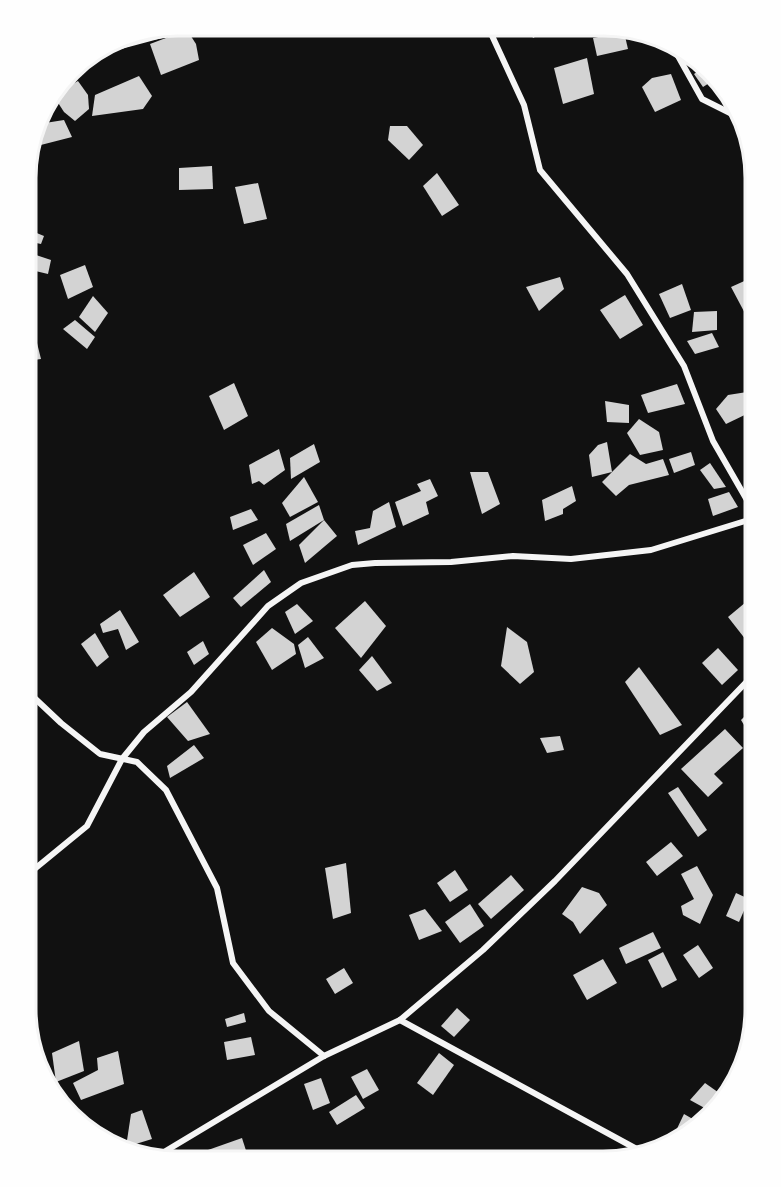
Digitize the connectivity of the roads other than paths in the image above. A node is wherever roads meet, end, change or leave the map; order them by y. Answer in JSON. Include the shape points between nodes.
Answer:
{"nodes":[{"id":1,"x":492,"y":36,"type":"edge"},
{"id":2,"x":680,"y":59,"type":"edge"},
{"id":3,"x":728,"y":112,"type":"edge"},
{"id":4,"x":745,"y":498,"type":"edge"},
{"id":5,"x":745,"y":519,"type":"edge"},
{"id":6,"x":745,"y":683,"type":"edge"},
{"id":7,"x":36,"y":700,"type":"edge"},
{"id":8,"x":122,"y":759,"type":"junction"},
{"id":9,"x":36,"y":868,"type":"edge"},
{"id":10,"x":400,"y":1020,"type":"junction"},
{"id":11,"x":324,"y":1056,"type":"junction"},
{"id":12,"x":634,"y":1147,"type":"edge"},
{"id":13,"x":167,"y":1150,"type":"edge"}],
"edges":[{"from":1,"to":4,"type":"street","via":[[524,105],[540,170],[627,274],[684,366],[713,441]]},
{"from":2,"to":3,"type":"street","via":[[702,99]]},
{"from":5,"to":8,"type":"street","via":[[651,550],[571,560],[513,556],[451,562],[375,562],[352,565],[301,583],[268,606],[191,692],[144,732]]},
{"from":6,"to":10,"type":"street","via":[[547,889],[483,951]]},
{"from":7,"to":8,"type":"street","via":[[100,754]]},
{"from":8,"to":9,"type":"street","via":[[87,826]]},
{"from":8,"to":11,"type":"street","via":[[137,762],[166,790],[217,888],[233,963],[269,1011]]},
{"from":10,"to":11,"type":"street"},
{"from":10,"to":12,"type":"street"},
{"from":11,"to":13,"type":"street"}]}
